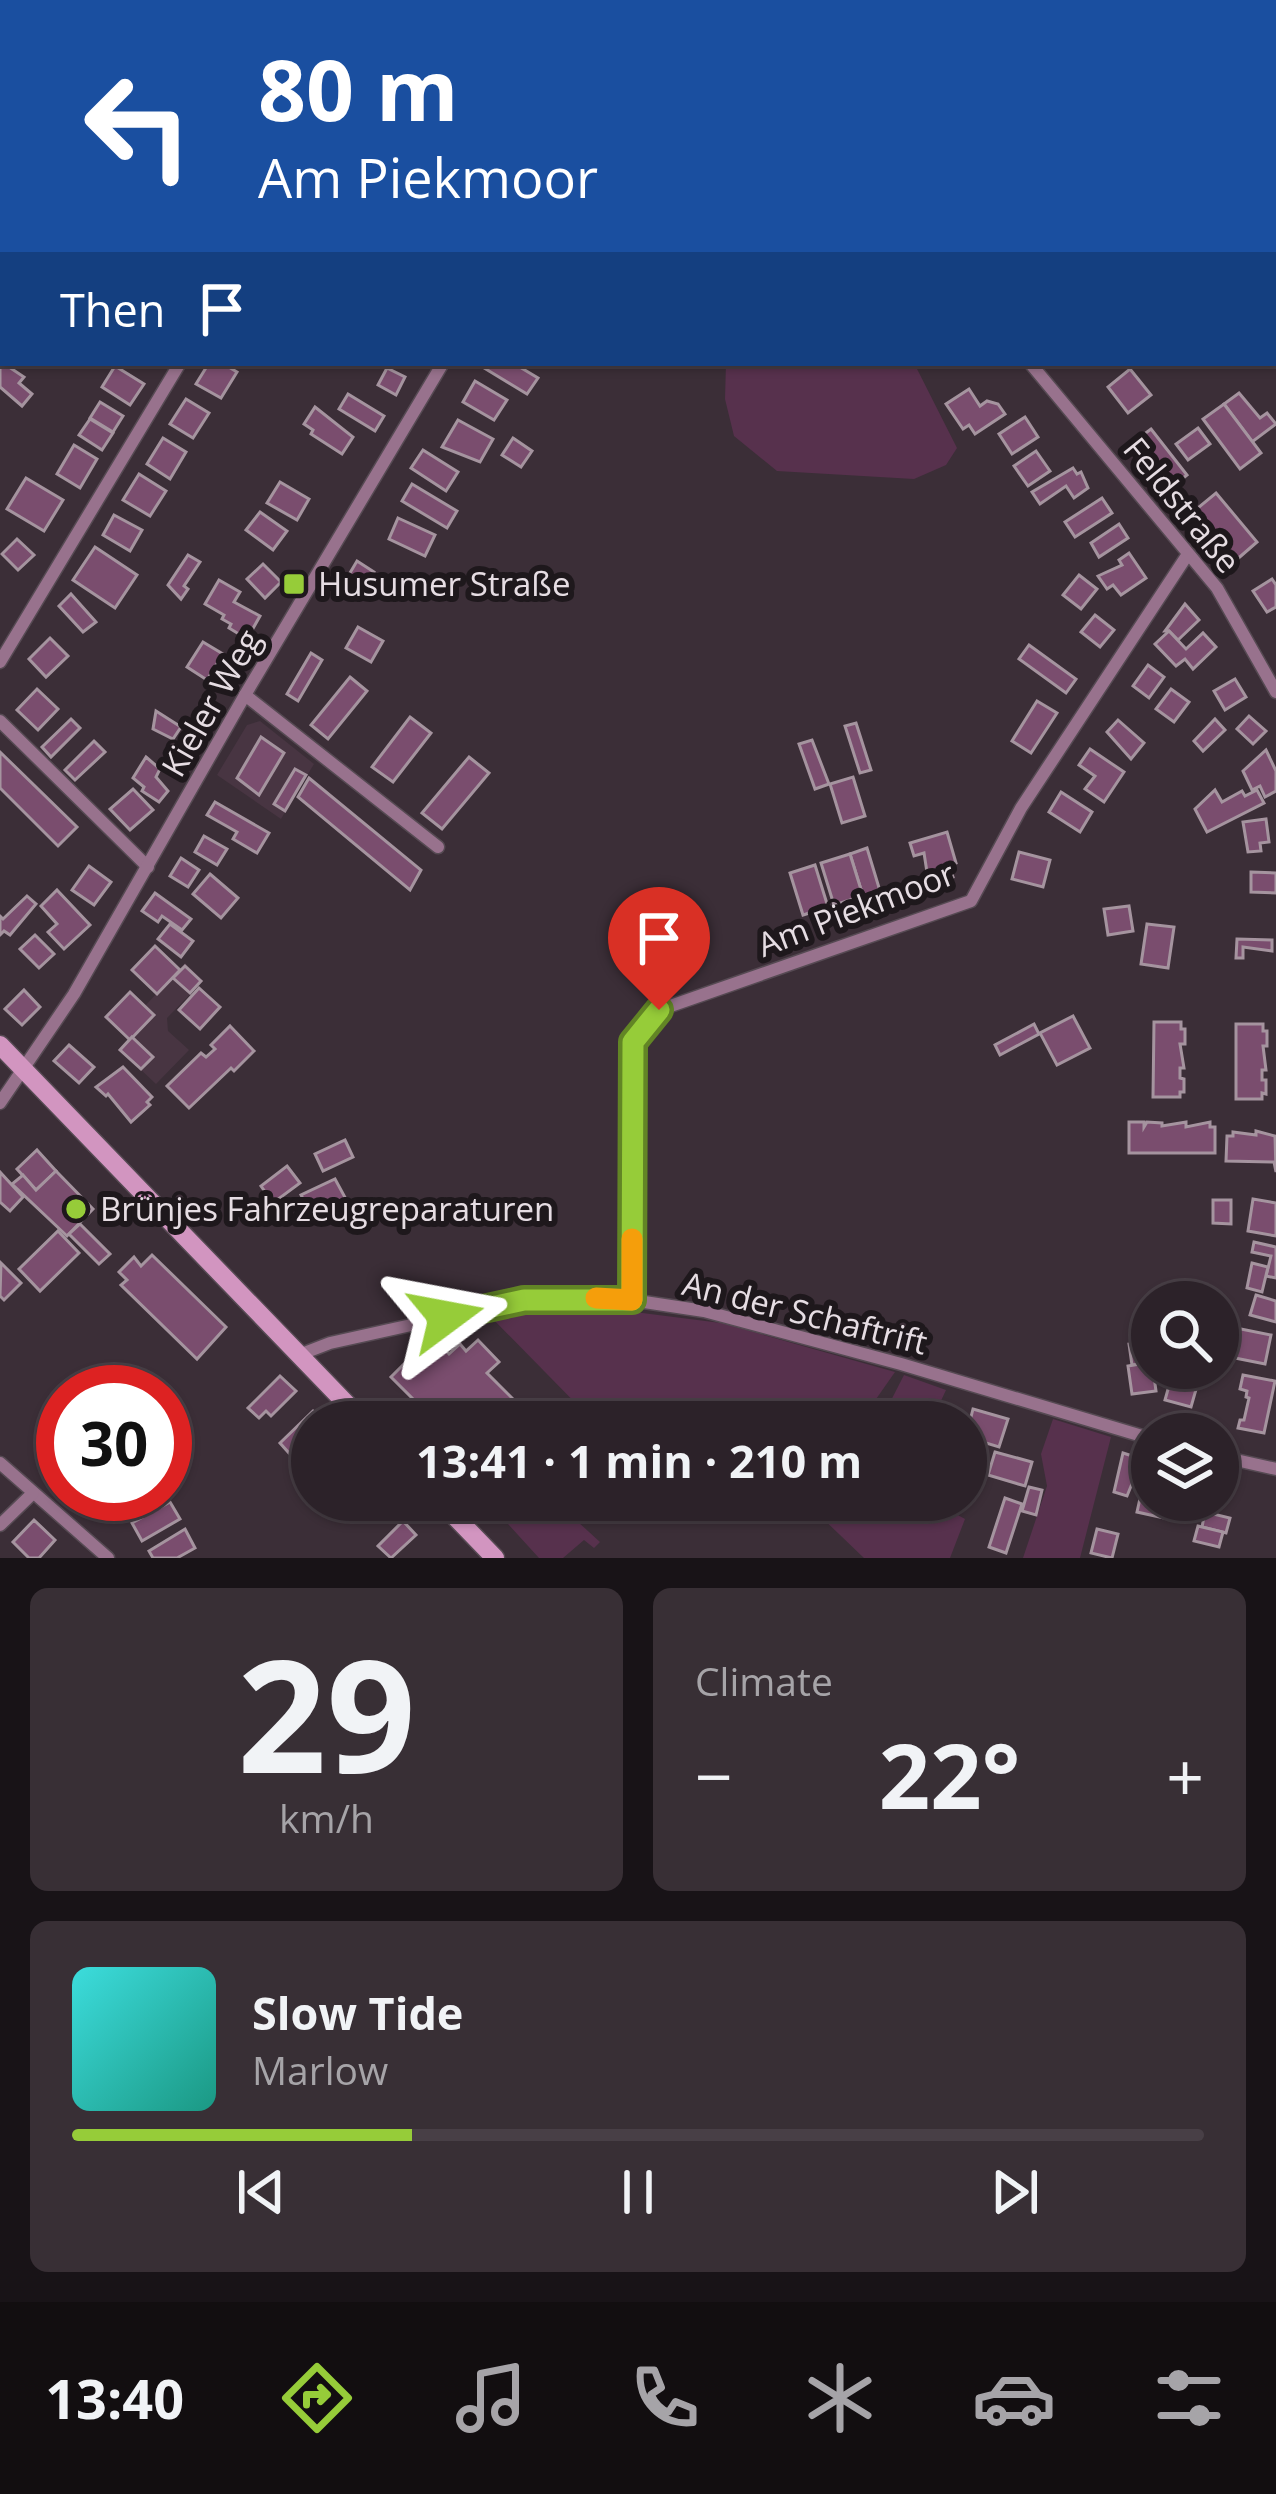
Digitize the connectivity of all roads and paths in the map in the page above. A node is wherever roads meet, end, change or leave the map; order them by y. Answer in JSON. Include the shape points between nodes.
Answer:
{"nodes":[{"id":1,"x":178,"y":366,"type":"edge"},
{"id":2,"x":441,"y":366,"type":"edge"},
{"id":3,"x":1032,"y":366,"type":"edge"},
{"id":4,"x":1188,"y":554,"type":"junction"},
{"id":5,"x":0,"y":662,"type":"edge"},
{"id":6,"x":1276,"y":692,"type":"edge"},
{"id":7,"x":245,"y":694,"type":"junction"},
{"id":8,"x":0,"y":721,"type":"edge"},
{"id":9,"x":438,"y":847,"type":"dead end"},
{"id":10,"x":148,"y":867,"type":"junction"},
{"id":11,"x":0,"y":1045,"type":"edge"},
{"id":12,"x":24,"y":1070,"type":"junction"},
{"id":13,"x":0,"y":1103,"type":"edge"},
{"id":14,"x":632,"y":1300,"type":"junction"},
{"id":15,"x":299,"y":1355,"type":"junction"},
{"id":16,"x":344,"y":1401,"type":"edge"},
{"id":17,"x":1131,"y":1433,"type":"edge"},
{"id":18,"x":1239,"y":1461,"type":"edge"},
{"id":19,"x":0,"y":1463,"type":"edge"},
{"id":20,"x":1276,"y":1469,"type":"edge"},
{"id":21,"x":33,"y":1493,"type":"junction"},
{"id":22,"x":459,"y":1521,"type":"edge"},
{"id":23,"x":0,"y":1525,"type":"edge"},
{"id":24,"x":108,"y":1558,"type":"edge"},
{"id":25,"x":495,"y":1558,"type":"edge"}],
"edges":[{"from":1,"to":5,"type":"street"},
{"from":2,"to":7,"type":"street","name":"Kieler Weg"},
{"from":3,"to":4,"type":"street","name":"Feldstraße"},
{"from":4,"to":6,"type":"street","name":"Feldstraße","via":[[1217,588]]},
{"from":4,"to":14,"type":"street","name":"Am Piekmoor","via":[[1021,808],[971,901],[659,1010],[633,1042]]},
{"from":7,"to":9,"type":"street"},
{"from":7,"to":10,"type":"street","name":"Kieler Weg"},
{"from":8,"to":10,"type":"street"},
{"from":10,"to":12,"type":"street","name":"Kieler Weg"},
{"from":11,"to":12,"type":"main road"},
{"from":12,"to":13,"type":"street","name":"Kieler Weg"},
{"from":12,"to":15,"type":"main road"},
{"from":14,"to":15,"type":"street","name":"An der Schaftrift","via":[[524,1300]]},
{"from":14,"to":17,"type":"street","name":"An der Schaftrift","via":[[704,1311]]},
{"from":15,"to":16,"type":"main road"},
{"from":18,"to":20,"type":"street"},
{"from":19,"to":21,"type":"street"},
{"from":21,"to":23,"type":"street"},
{"from":21,"to":24,"type":"street"},
{"from":22,"to":25,"type":"main road"}]}
